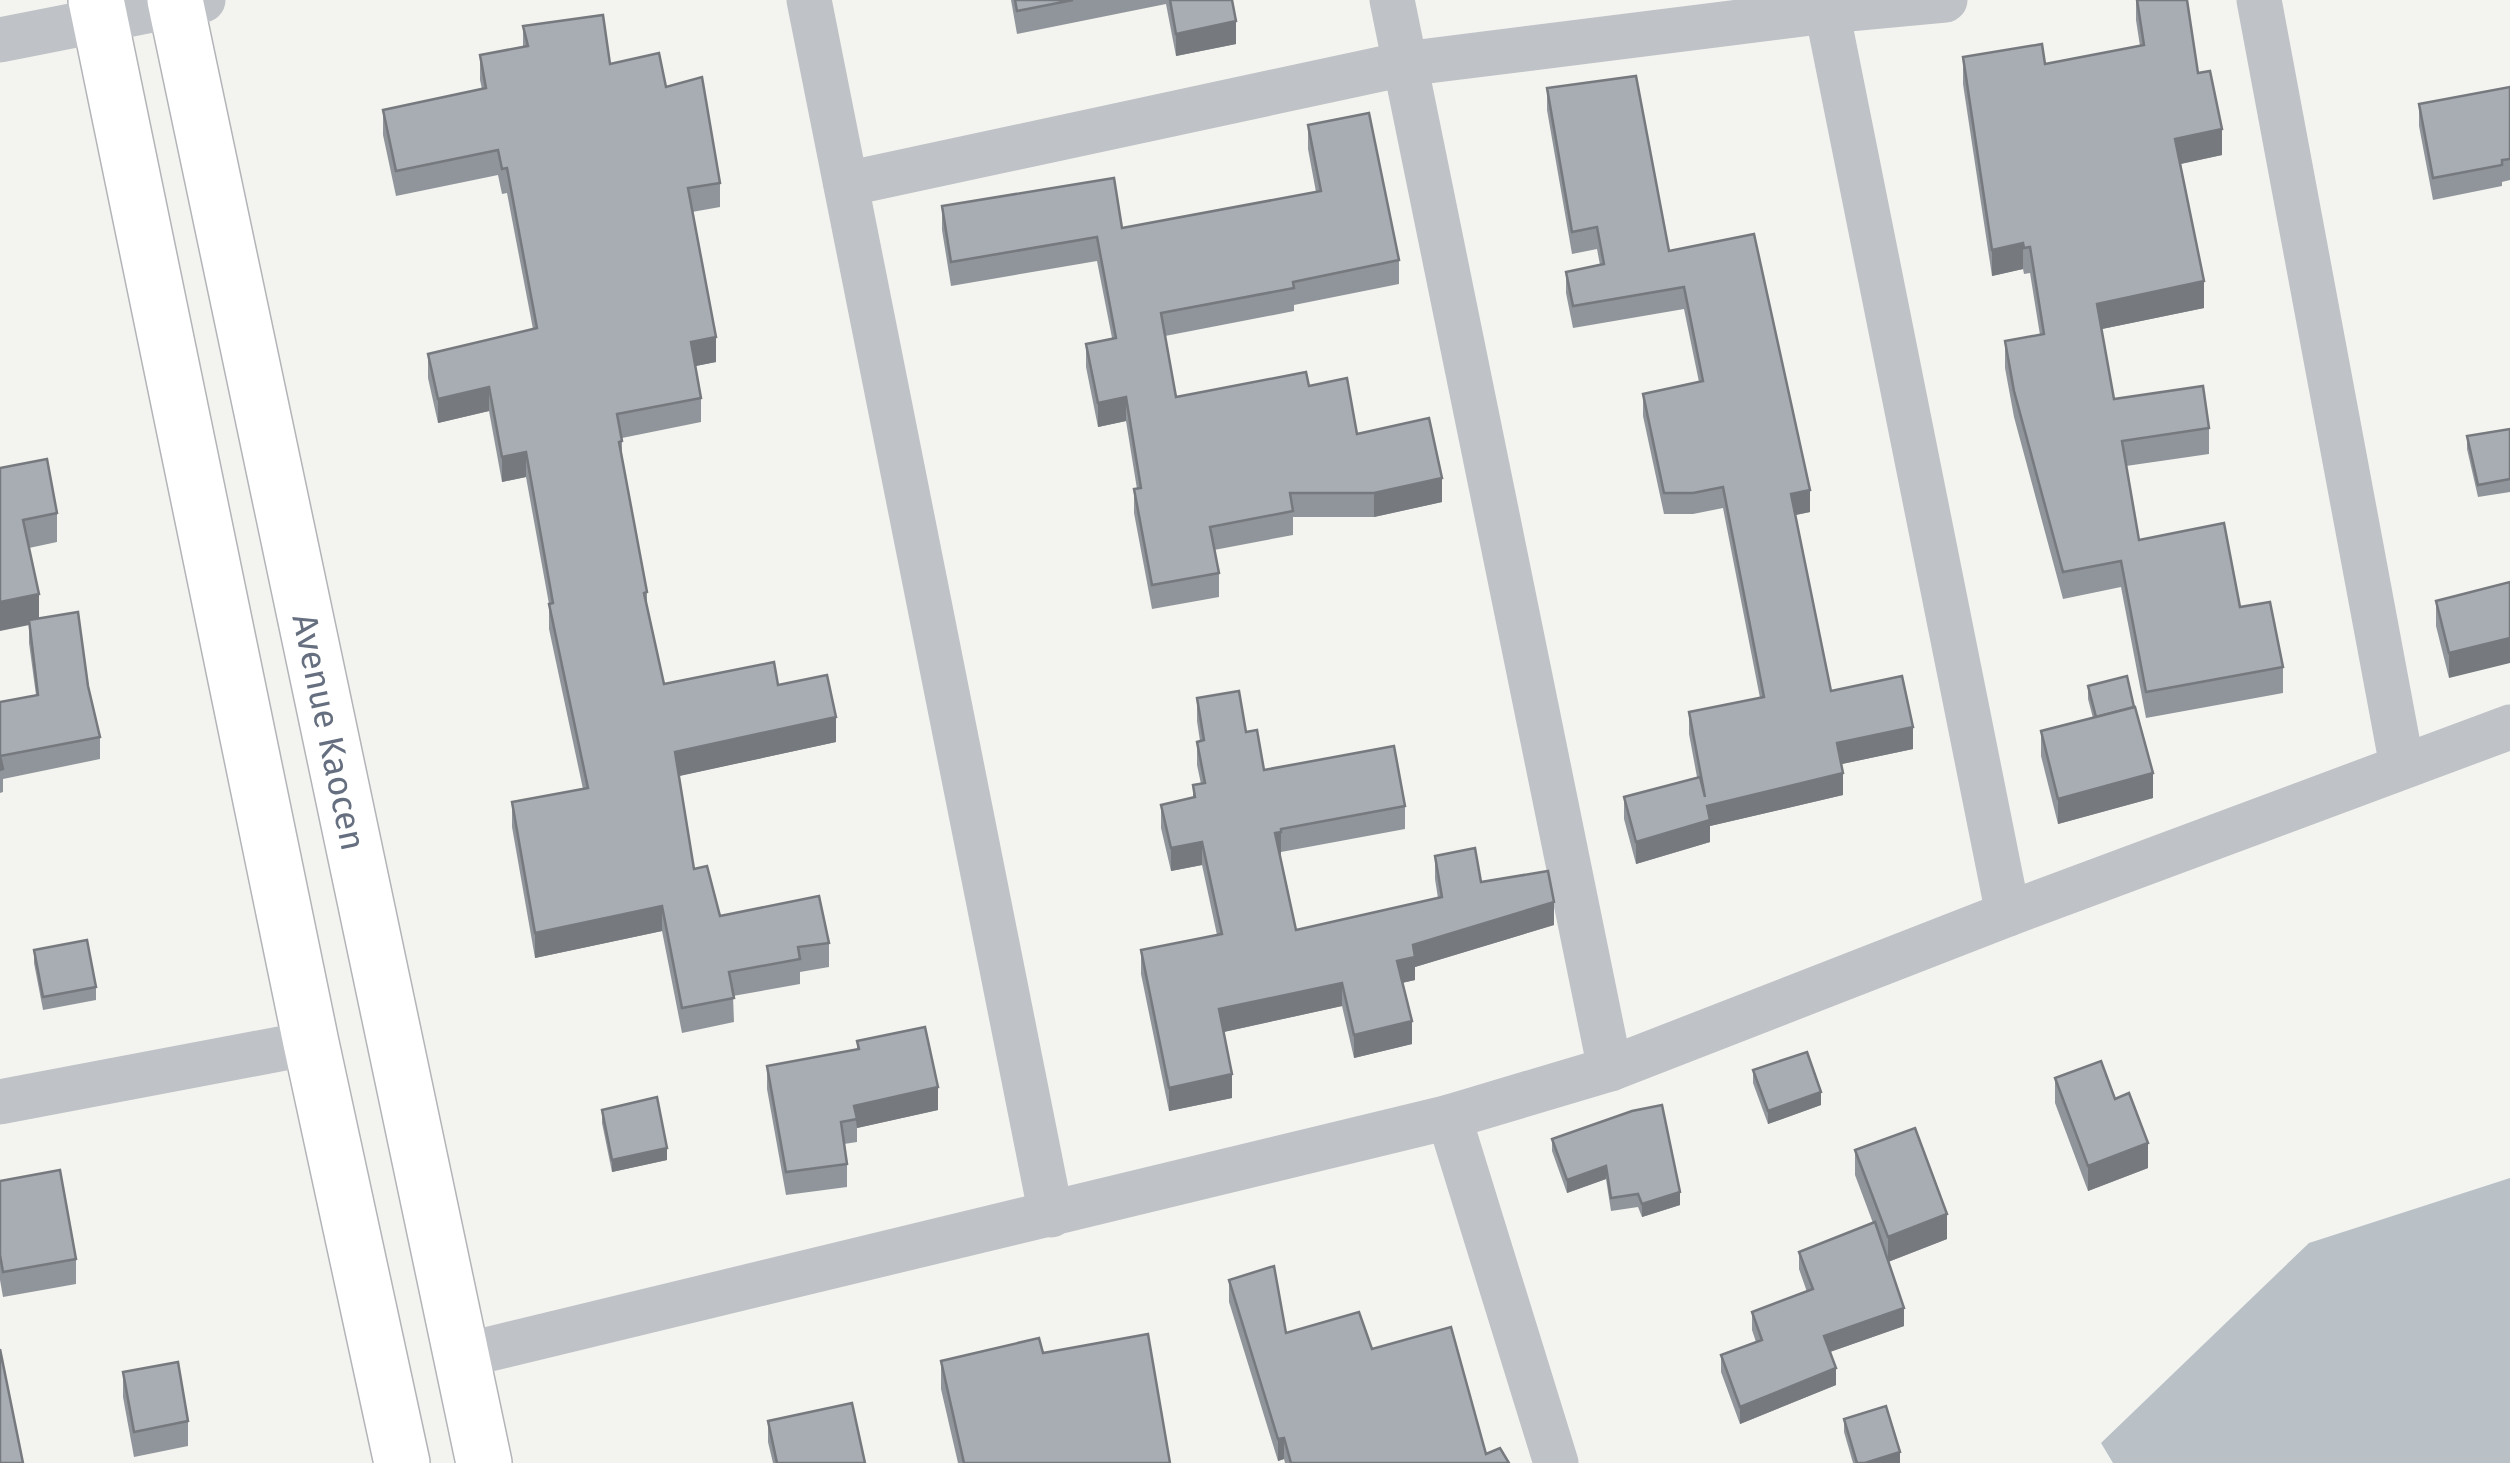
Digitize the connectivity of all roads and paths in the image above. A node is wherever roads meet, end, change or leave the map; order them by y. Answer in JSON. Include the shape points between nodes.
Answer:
{"nodes":[{"id":1,"x":808,"y":0,"type":"edge"},
{"id":2,"x":1392,"y":0,"type":"edge"},
{"id":3,"x":1945,"y":0,"type":"edge"},
{"id":4,"x":2259,"y":0,"type":"edge"},
{"id":5,"x":185,"y":2,"type":"edge"},
{"id":6,"x":99,"y":10,"type":"edge"},
{"id":7,"x":1828,"y":11,"type":"junction"},
{"id":8,"x":0,"y":40,"type":"edge"},
{"id":9,"x":1404,"y":64,"type":"junction"},
{"id":10,"x":846,"y":184,"type":"junction"},
{"id":11,"x":2510,"y":726,"type":"edge"},
{"id":12,"x":2402,"y":766,"type":"junction"},
{"id":13,"x":2008,"y":914,"type":"junction"},
{"id":14,"x":311,"y":1044,"type":"junction"},
{"id":15,"x":1610,"y":1070,"type":"junction"},
{"id":16,"x":0,"y":1102,"type":"edge"},
{"id":17,"x":1449,"y":1117,"type":"junction"},
{"id":18,"x":1051,"y":1216,"type":"junction"},
{"id":19,"x":461,"y":1356,"type":"junction"},
{"id":20,"x":402,"y":1463,"type":"edge"},
{"id":21,"x":484,"y":1463,"type":"edge"},
{"id":22,"x":1556,"y":1463,"type":"edge"}],
"edges":[{"from":1,"to":10,"type":"street"},
{"from":2,"to":9,"type":"street"},
{"from":3,"to":7,"type":"street"},
{"from":4,"to":12,"type":"street"},
{"from":5,"to":6,"type":"street"},
{"from":5,"to":19,"type":"highway","name":"Avenue Kaocen"},
{"from":6,"to":8,"type":"street"},
{"from":6,"to":14,"type":"highway"},
{"from":7,"to":9,"type":"street"},
{"from":7,"to":13,"type":"street"},
{"from":9,"to":10,"type":"street"},
{"from":9,"to":15,"type":"street"},
{"from":10,"to":18,"type":"street"},
{"from":11,"to":12,"type":"street"},
{"from":12,"to":13,"type":"street"},
{"from":13,"to":15,"type":"street"},
{"from":14,"to":16,"type":"street"},
{"from":14,"to":20,"type":"highway"},
{"from":15,"to":17,"type":"street"},
{"from":17,"to":18,"type":"street"},
{"from":17,"to":22,"type":"street"},
{"from":18,"to":19,"type":"street"},
{"from":19,"to":21,"type":"highway","name":"Avenue Kaocen"}]}
